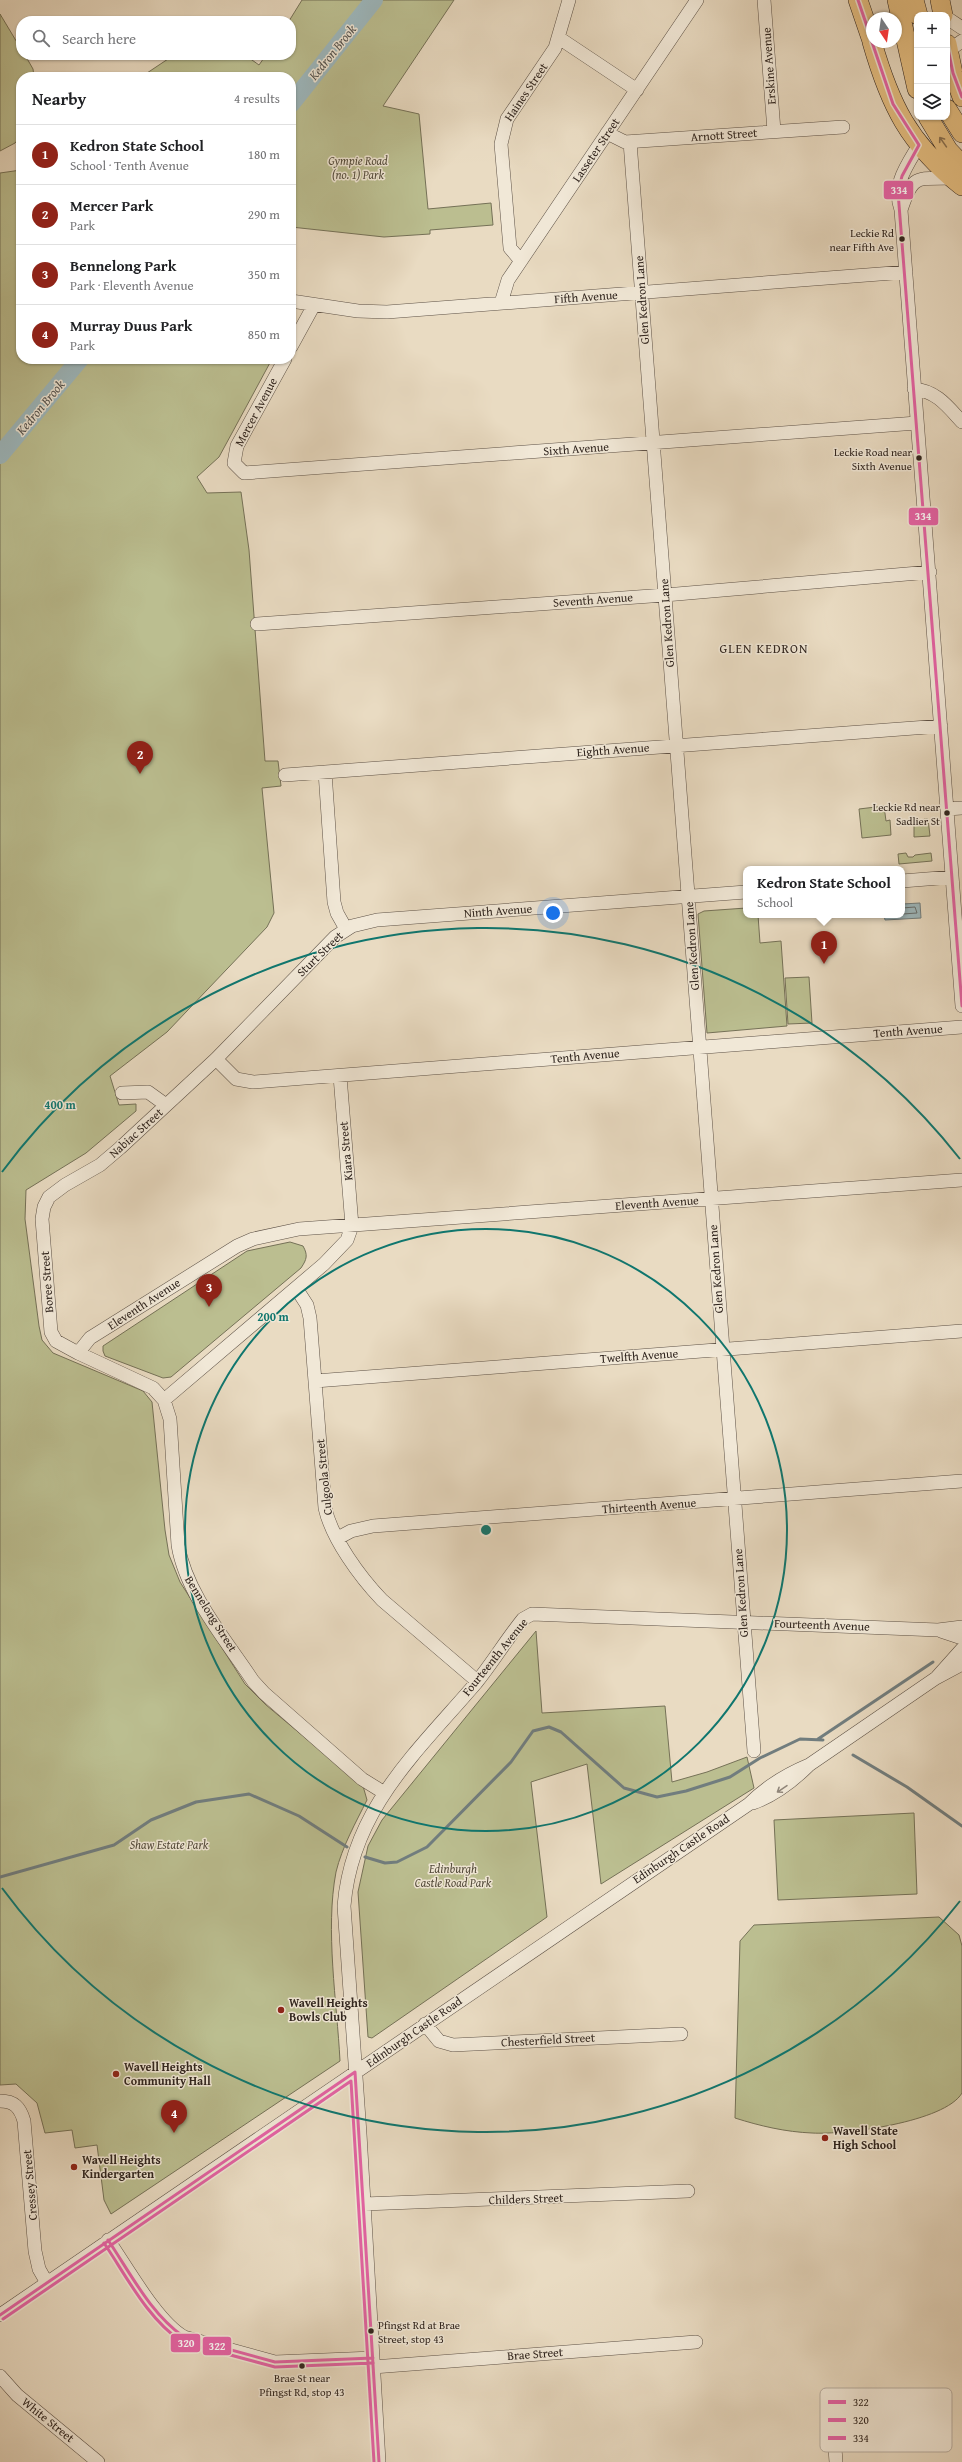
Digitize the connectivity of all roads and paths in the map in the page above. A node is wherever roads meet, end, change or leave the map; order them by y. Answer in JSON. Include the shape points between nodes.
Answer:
{"nodes":[{"id":1,"x":569,"y":0,"type":"edge"},
{"id":2,"x":698,"y":0,"type":"edge"},
{"id":3,"x":764,"y":0,"type":"edge"},
{"id":4,"x":858,"y":0,"type":"edge"},
{"id":5,"x":897,"y":0,"type":"edge"},
{"id":6,"x":914,"y":0,"type":"edge"},
{"id":7,"x":940,"y":0,"type":"edge"},
{"id":8,"x":917,"y":12,"type":"edge"},
{"id":9,"x":942,"y":12,"type":"edge"},
{"id":10,"x":950,"y":20,"type":"edge"},
{"id":11,"x":866,"y":24,"type":"edge"},
{"id":12,"x":962,"y":28,"type":"edge"},
{"id":13,"x":559,"y":38,"type":"junction"},
{"id":14,"x":952,"y":45,"type":"edge"},
{"id":15,"x":874,"y":48,"type":"edge"},
{"id":16,"x":916,"y":84,"type":"edge"},
{"id":17,"x":637,"y":90,"type":"junction"},
{"id":18,"x":962,"y":97,"type":"edge"},
{"id":19,"x":950,"y":114,"type":"edge"},
{"id":20,"x":930,"y":120,"type":"edge"},
{"id":21,"x":843,"y":127,"type":"dead end"},
{"id":22,"x":774,"y":132,"type":"junction"},
{"id":23,"x":607,"y":133,"type":"junction"},
{"id":24,"x":962,"y":133,"type":"edge"},
{"id":25,"x":630,"y":142,"type":"junction"},
{"id":26,"x":919,"y":145,"type":"junction"},
{"id":27,"x":959,"y":176,"type":"edge"},
{"id":28,"x":901,"y":210,"type":"junction"},
{"id":29,"x":521,"y":261,"type":"junction"},
{"id":30,"x":906,"y":272,"type":"junction"},
{"id":31,"x":642,"y":293,"type":"junction"},
{"id":32,"x":296,"y":302,"type":"edge"},
{"id":33,"x":501,"y":303,"type":"junction"},
{"id":34,"x":314,"y":305,"type":"junction"},
{"id":35,"x":296,"y":338,"type":"edge"},
{"id":36,"x":281,"y":364,"type":"edge"},
{"id":37,"x":914,"y":389,"type":"junction"},
{"id":38,"x":962,"y":422,"type":"edge"},
{"id":39,"x":917,"y":423,"type":"junction"},
{"id":40,"x":653,"y":443,"type":"junction"},
{"id":41,"x":236,"y":467,"type":"joint"},
{"id":42,"x":930,"y":572,"type":"junction"},
{"id":43,"x":665,"y":595,"type":"junction"},
{"id":44,"x":257,"y":624,"type":"dead end"},
{"id":45,"x":941,"y":726,"type":"junction"},
{"id":46,"x":676,"y":745,"type":"junction"},
{"id":47,"x":325,"y":772,"type":"junction"},
{"id":48,"x":285,"y":775,"type":"dead end"},
{"id":49,"x":962,"y":808,"type":"edge"},
{"id":50,"x":947,"y":809,"type":"junction"},
{"id":51,"x":952,"y":877,"type":"junction"},
{"id":52,"x":905,"y":881,"type":"edge"},
{"id":53,"x":743,"y":892,"type":"edge"},
{"id":54,"x":688,"y":896,"type":"junction"},
{"id":55,"x":346,"y":929,"type":"junction"},
{"id":56,"x":962,"y":1006,"type":"edge"},
{"id":57,"x":962,"y":1027,"type":"edge"},
{"id":58,"x":699,"y":1047,"type":"junction"},
{"id":59,"x":216,"y":1059,"type":"junction"},
{"id":60,"x":340,"y":1076,"type":"junction"},
{"id":61,"x":122,"y":1093,"type":"dead end"},
{"id":62,"x":166,"y":1105,"type":"junction"},
{"id":63,"x":962,"y":1180,"type":"edge"},
{"id":64,"x":49,"y":1197,"type":"joint"},
{"id":65,"x":711,"y":1199,"type":"junction"},
{"id":66,"x":352,"y":1226,"type":"junction"},
{"id":67,"x":296,"y":1288,"type":"junction"},
{"id":68,"x":962,"y":1331,"type":"edge"},
{"id":69,"x":722,"y":1349,"type":"junction"},
{"id":70,"x":78,"y":1353,"type":"junction"},
{"id":71,"x":315,"y":1381,"type":"junction"},
{"id":72,"x":164,"y":1400,"type":"junction"},
{"id":73,"x":962,"y":1481,"type":"edge"},
{"id":74,"x":734,"y":1499,"type":"junction"},
{"id":75,"x":338,"y":1538,"type":"junction"},
{"id":76,"x":743,"y":1622,"type":"junction"},
{"id":77,"x":962,"y":1627,"type":"edge"},
{"id":78,"x":938,"y":1630,"type":"junction"},
{"id":79,"x":962,"y":1638,"type":"edge"},
{"id":80,"x":962,"y":1649,"type":"edge"},
{"id":81,"x":962,"y":1664,"type":"edge"},
{"id":82,"x":936,"y":1678,"type":"junction"},
{"id":83,"x":477,"y":1681,"type":"junction"},
{"id":84,"x":754,"y":1751,"type":"dead end"},
{"id":85,"x":384,"y":1792,"type":"junction"},
{"id":86,"x":425,"y":2024,"type":"junction"},
{"id":87,"x":681,"y":2034,"type":"dead end"},
{"id":88,"x":355,"y":2072,"type":"junction"},
{"id":89,"x":0,"y":2101,"type":"edge"},
{"id":90,"x":688,"y":2191,"type":"dead end"},
{"id":91,"x":364,"y":2204,"type":"junction"},
{"id":92,"x":108,"y":2240,"type":"junction"},
{"id":93,"x":47,"y":2283,"type":"junction"},
{"id":94,"x":0,"y":2314,"type":"edge"},
{"id":95,"x":696,"y":2342,"type":"dead end"},
{"id":96,"x":373,"y":2363,"type":"junction"},
{"id":97,"x":0,"y":2376,"type":"edge"},
{"id":98,"x":835,"y":2452,"type":"edge"},
{"id":99,"x":98,"y":2462,"type":"edge"},
{"id":100,"x":379,"y":2462,"type":"edge"},
{"id":101,"x":836,"y":2462,"type":"edge"}],
"edges":[{"from":1,"to":13,"type":"street","name":"Haines Street"},
{"from":2,"to":17,"type":"street","name":"Lasseter Street"},
{"from":3,"to":22,"type":"street","name":"Erskine Avenue"},
{"from":4,"to":11,"type":"highway"},
{"from":5,"to":16,"type":"highway"},
{"from":6,"to":8,"type":"highway"},
{"from":7,"to":9,"type":"highway"},
{"from":10,"to":12,"type":"street"},
{"from":13,"to":17,"type":"street"},
{"from":13,"to":29,"type":"street","name":"Haines Street","via":[[548,59],[507,119],[501,138],[510,248]]},
{"from":14,"to":18,"type":"highway","via":[[953,73]]},
{"from":15,"to":26,"type":"highway","via":[[893,104]]},
{"from":17,"to":23,"type":"street","name":"Lasseter Street"},
{"from":19,"to":24,"type":"highway"},
{"from":27,"to":20,"type":"highway","one_way":true,"via":[[948,150]]},
{"from":21,"to":22,"type":"street","name":"Arnott Street"},
{"from":22,"to":25,"type":"street","name":"Arnott Street"},
{"from":23,"to":25,"type":"street","name":"Arnott Street","via":[[621,141]]},
{"from":23,"to":29,"type":"street","name":"Lasseter Street"},
{"from":25,"to":31,"type":"street","name":"Glen Kedron Lane"},
{"from":26,"to":27,"type":"highway"},
{"from":26,"to":28,"type":"street","via":[[898,186],[897,195]]},
{"from":27,"to":28,"type":"street","via":[[926,177],[915,181],[908,190]]},
{"from":28,"to":30,"type":"street"},
{"from":29,"to":33,"type":"street","name":"Lasseter Street","via":[[508,280]]},
{"from":30,"to":31,"type":"street","name":"Fifth Avenue"},
{"from":30,"to":37,"type":"street"},
{"from":31,"to":33,"type":"street","name":"Fifth Avenue"},
{"from":31,"to":40,"type":"street","name":"Glen Kedron Lane","via":[[640,300]]},
{"from":32,"to":34,"type":"street","name":"Fifth Avenue"},
{"from":33,"to":34,"type":"street","name":"Fifth Avenue","via":[[372,312]]},
{"from":34,"to":35,"type":"street"},
{"from":36,"to":41,"type":"street","name":"Mercer Avenue","via":[[237,446],[233,458]]},
{"from":37,"to":38,"type":"street","via":[[925,390],[939,398]]},
{"from":37,"to":39,"type":"street"},
{"from":39,"to":40,"type":"street","name":"Sixth Avenue"},
{"from":39,"to":42,"type":"street"},
{"from":40,"to":41,"type":"street","name":"Sixth Avenue","via":[[258,474],[244,473]]},
{"from":40,"to":43,"type":"street","name":"Glen Kedron Lane"},
{"from":42,"to":43,"type":"street","name":"Seventh Avenue"},
{"from":42,"to":45,"type":"street"},
{"from":43,"to":44,"type":"street","name":"Seventh Avenue"},
{"from":43,"to":46,"type":"street","name":"Glen Kedron Lane"},
{"from":45,"to":46,"type":"street","name":"Eighth Avenue"},
{"from":45,"to":50,"type":"street"},
{"from":46,"to":47,"type":"street","name":"Eighth Avenue"},
{"from":46,"to":54,"type":"street","name":"Glen Kedron Lane"},
{"from":47,"to":48,"type":"street","name":"Eighth Avenue"},
{"from":47,"to":55,"type":"street","name":"Sturt Street","via":[[334,902]]},
{"from":49,"to":50,"type":"street"},
{"from":50,"to":51,"type":"street"},
{"from":51,"to":52,"type":"street"},
{"from":51,"to":56,"type":"street"},
{"from":53,"to":54,"type":"street","name":"Ninth Avenue"},
{"from":54,"to":55,"type":"street","name":"Ninth Avenue","via":[[377,920]]},
{"from":54,"to":58,"type":"street","name":"Glen Kedron Lane"},
{"from":55,"to":59,"type":"street","name":"Sturt Street","via":[[335,937]]},
{"from":57,"to":58,"type":"street","name":"Tenth Avenue"},
{"from":58,"to":60,"type":"street","name":"Tenth Avenue"},
{"from":58,"to":65,"type":"street","name":"Glen Kedron Lane"},
{"from":59,"to":60,"type":"street","name":"Tenth Avenue","via":[[236,1079],[247,1082]]},
{"from":59,"to":62,"type":"street","name":"Nabiac Street"},
{"from":60,"to":66,"type":"street","name":"Kiara Street"},
{"from":61,"to":62,"type":"street","via":[[148,1092]]},
{"from":62,"to":64,"type":"street","name":"Nabiac Street","via":[[100,1164]]},
{"from":63,"to":65,"type":"street","name":"Eleventh Avenue"},
{"from":64,"to":70,"type":"street","name":"Boree Street","via":[[42,1219],[51,1332],[56,1341]]},
{"from":65,"to":66,"type":"street","name":"Eleventh Avenue"},
{"from":65,"to":69,"type":"street","name":"Glen Kedron Lane"},
{"from":66,"to":67,"type":"street","via":[[350,1236],[339,1250]]},
{"from":66,"to":70,"type":"street","name":"Eleventh Avenue","via":[[293,1230],[253,1239],[90,1338]]},
{"from":67,"to":71,"type":"street","name":"Culgoola Street","via":[[309,1311]]},
{"from":67,"to":72,"type":"street"},
{"from":68,"to":69,"type":"street","name":"Twelfth Avenue"},
{"from":69,"to":71,"type":"street","name":"Twelfth Avenue"},
{"from":69,"to":74,"type":"street","name":"Glen Kedron Lane"},
{"from":70,"to":72,"type":"street","name":"Bennelong Street","via":[[153,1388]]},
{"from":71,"to":75,"type":"street","name":"Culgoola Street","via":[[325,1508]]},
{"from":72,"to":85,"type":"street","name":"Bennelong Street","via":[[170,1419],[178,1545],[182,1565],[192,1588],[264,1693],[362,1779]]},
{"from":73,"to":74,"type":"street","name":"Thirteenth Avenue"},
{"from":74,"to":75,"type":"street","name":"Thirteenth Avenue","via":[[373,1526],[352,1531]]},
{"from":74,"to":76,"type":"street","name":"Glen Kedron Lane"},
{"from":75,"to":83,"type":"street","name":"Culgoola Street","via":[[369,1587]]},
{"from":76,"to":78,"type":"street","name":"Fourteenth Avenue"},
{"from":76,"to":83,"type":"street","name":"Fourteenth Avenue","via":[[532,1614],[523,1619]]},
{"from":76,"to":84,"type":"street","name":"Glen Kedron Lane"},
{"from":77,"to":78,"type":"street","name":"Fourteenth Avenue"},
{"from":78,"to":79,"type":"street","name":"Fourteenth Avenue"},
{"from":80,"to":82,"type":"street","name":"Edinburgh Castle Road"},
{"from":81,"to":82,"type":"street","name":"Edinburgh Castle Road"},
{"from":82,"to":86,"type":"street","name":"Edinburgh Castle Road","via":[[809,1765],[792,1782],[770,1797],[749,1804]]},
{"from":83,"to":85,"type":"street","name":"Fourteenth Avenue"},
{"from":85,"to":88,"type":"street","name":"Fourteenth Avenue","via":[[360,1841],[345,1892],[345,1929]]},
{"from":86,"to":87,"type":"street","name":"Chesterfield Street","via":[[439,2041],[453,2045]]},
{"from":86,"to":88,"type":"street","name":"Edinburgh Castle Road"},
{"from":88,"to":91,"type":"street","name":"Fourteenth Avenue"},
{"from":88,"to":92,"type":"street","name":"Edinburgh Castle Road"},
{"from":89,"to":93,"type":"street","name":"Cressey Street","via":[[12,2102],[17,2106],[24,2121],[35,2251],[39,2269]]},
{"from":90,"to":91,"type":"street","name":"Childers Street"},
{"from":91,"to":96,"type":"street","name":"Fourteenth Avenue"},
{"from":92,"to":93,"type":"street","name":"Edinburgh Castle Road"},
{"from":92,"to":96,"type":"street","name":"Brae Street","via":[[163,2319],[184,2337],[259,2360]]},
{"from":93,"to":94,"type":"street","name":"Edinburgh Castle Road"},
{"from":95,"to":96,"type":"street","name":"Brae Street"},
{"from":96,"to":100,"type":"street","name":"Fourteenth Avenue"},
{"from":97,"to":99,"type":"street","name":"White Street","via":[[17,2395]]},
{"from":98,"to":101,"type":"street"}]}
